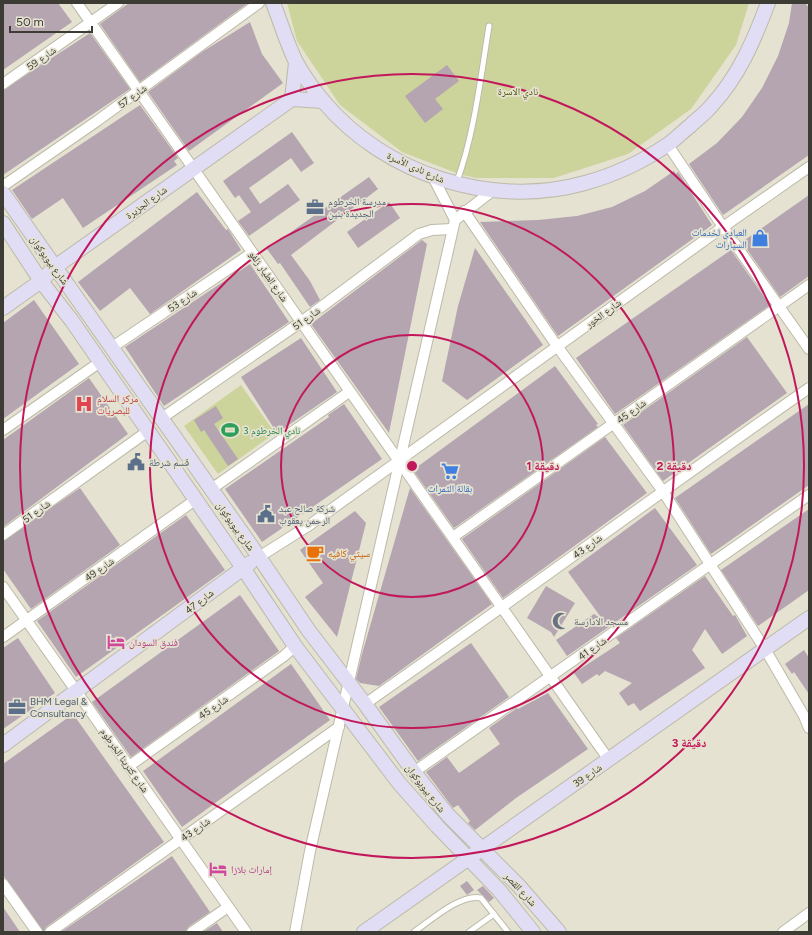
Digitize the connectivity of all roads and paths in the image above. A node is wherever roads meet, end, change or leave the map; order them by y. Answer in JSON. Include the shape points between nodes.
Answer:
{"nodes":[{"id":1,"x":77,"y":3,"type":"edge"},
{"id":2,"x":118,"y":3,"type":"edge"},
{"id":3,"x":259,"y":3,"type":"edge"},
{"id":4,"x":273,"y":3,"type":"edge"},
{"id":5,"x":768,"y":3,"type":"edge"},
{"id":6,"x":91,"y":23,"type":"junction"},
{"id":7,"x":489,"y":26,"type":"dead end"},
{"id":8,"x":296,"y":63,"type":"junction"},
{"id":9,"x":3,"y":84,"type":"edge"},
{"id":10,"x":140,"y":90,"type":"junction"},
{"id":11,"x":292,"y":99,"type":"junction"},
{"id":12,"x":323,"y":101,"type":"junction"},
{"id":13,"x":668,"y":145,"type":"junction"},
{"id":14,"x":809,"y":167,"type":"edge"},
{"id":15,"x":193,"y":168,"type":"junction"},
{"id":16,"x":433,"y":177,"type":"junction"},
{"id":17,"x":456,"y":184,"type":"junction"},
{"id":18,"x":3,"y":186,"type":"edge"},
{"id":19,"x":492,"y":191,"type":"junction"},
{"id":20,"x":3,"y":194,"type":"edge"},
{"id":21,"x":464,"y":211,"type":"junction"},
{"id":22,"x":3,"y":223,"type":"edge"},
{"id":23,"x":454,"y":225,"type":"junction"},
{"id":24,"x":723,"y":227,"type":"junction"},
{"id":25,"x":252,"y":253,"type":"junction"},
{"id":26,"x":55,"y":267,"type":"junction"},
{"id":27,"x":41,"y":281,"type":"junction"},
{"id":28,"x":809,"y":284,"type":"edge"},
{"id":29,"x":779,"y":306,"type":"junction"},
{"id":30,"x":3,"y":308,"type":"edge"},
{"id":31,"x":301,"y":322,"type":"junction"},
{"id":32,"x":557,"y":346,"type":"junction"},
{"id":33,"x":111,"y":348,"type":"junction"},
{"id":34,"x":809,"y":349,"type":"edge"},
{"id":35,"x":100,"y":362,"type":"junction"},
{"id":36,"x":809,"y":388,"type":"edge"},
{"id":37,"x":349,"y":392,"type":"junction"},
{"id":38,"x":162,"y":418,"type":"junction"},
{"id":39,"x":614,"y":423,"type":"junction"},
{"id":40,"x":3,"y":430,"type":"edge"},
{"id":41,"x":148,"y":431,"type":"junction"},
{"id":42,"x":400,"y":462,"type":"junction"},
{"id":43,"x":210,"y":490,"type":"junction"},
{"id":44,"x":662,"y":490,"type":"junction"},
{"id":45,"x":809,"y":495,"type":"edge"},
{"id":46,"x":196,"y":500,"type":"junction"},
{"id":47,"x":3,"y":535,"type":"edge"},
{"id":48,"x":453,"y":537,"type":"junction"},
{"id":49,"x":259,"y":557,"type":"junction"},
{"id":50,"x":711,"y":565,"type":"junction"},
{"id":51,"x":244,"y":568,"type":"junction"},
{"id":52,"x":3,"y":587,"type":"edge"},
{"id":53,"x":503,"y":608,"type":"junction"},
{"id":54,"x":809,"y":618,"type":"edge"},
{"id":55,"x":26,"y":620,"type":"junction"},
{"id":56,"x":3,"y":637,"type":"edge"},
{"id":57,"x":295,"y":646,"type":"junction"},
{"id":58,"x":765,"y":649,"type":"junction"},
{"id":59,"x":551,"y":677,"type":"junction"},
{"id":60,"x":348,"y":684,"type":"junction"},
{"id":61,"x":77,"y":692,"type":"junction"},
{"id":62,"x":365,"y":704,"type":"junction"},
{"id":63,"x":343,"y":709,"type":"junction"},
{"id":64,"x":807,"y":714,"type":"edge"},
{"id":65,"x":339,"y":727,"type":"junction"},
{"id":66,"x":809,"y":728,"type":"edge"},
{"id":67,"x":3,"y":745,"type":"edge"},
{"id":68,"x":609,"y":760,"type":"junction"},
{"id":69,"x":129,"y":766,"type":"junction"},
{"id":70,"x":414,"y":772,"type":"junction"},
{"id":71,"x":181,"y":839,"type":"junction"},
{"id":72,"x":481,"y":848,"type":"junction"},
{"id":73,"x":467,"y":858,"type":"junction"},
{"id":74,"x":3,"y":884,"type":"edge"},
{"id":75,"x":228,"y":907,"type":"junction"},
{"id":76,"x":809,"y":913,"type":"edge"},
{"id":77,"x":494,"y":914,"type":"junction"},
{"id":78,"x":37,"y":932,"type":"edge"},
{"id":79,"x":50,"y":932,"type":"edge"},
{"id":80,"x":192,"y":932,"type":"edge"},
{"id":81,"x":246,"y":932,"type":"edge"},
{"id":82,"x":294,"y":932,"type":"edge"},
{"id":83,"x":364,"y":932,"type":"edge"},
{"id":84,"x":414,"y":932,"type":"edge"},
{"id":85,"x":469,"y":932,"type":"edge"},
{"id":86,"x":507,"y":932,"type":"edge"},
{"id":87,"x":533,"y":932,"type":"edge"},
{"id":88,"x":559,"y":932,"type":"edge"},
{"id":89,"x":783,"y":932,"type":"edge"}],
"edges":[{"from":1,"to":6,"type":"street","name":"شارع الطيار زلفو"},
{"from":2,"to":6,"type":"street","name":"شارع 59"},
{"from":3,"to":10,"type":"street","name":"شارع 57"},
{"from":4,"to":8,"type":"street","name":"شارع نادى الأسرة"},
{"from":5,"to":13,"type":"street","name":"شارع نادى الأسرة","via":[[746,58],[712,106]]},
{"from":6,"to":9,"type":"street","name":"شارع 59"},
{"from":6,"to":10,"type":"street","name":"شارع الطيار زلفو"},
{"from":7,"to":17,"type":"lane","via":[[464,161]]},
{"from":8,"to":11,"type":"street"},
{"from":8,"to":12,"type":"street","name":"شارع نادى الأسرة"},
{"from":10,"to":15,"type":"street","name":"شارع الطيار زلفو"},
{"from":10,"to":18,"type":"street","name":"شارع 57"},
{"from":11,"to":12,"type":"street"},
{"from":11,"to":15,"type":"street","name":"شارع الجزيرة"},
{"from":12,"to":16,"type":"street","name":"شارع نادى الأسرة","via":[[361,137],[392,158]]},
{"from":13,"to":19,"type":"street","name":"شارع نادى الأسرة","via":[[628,168],[584,184],[538,191]]},
{"from":13,"to":24,"type":"street"},
{"from":14,"to":24,"type":"street","name":"شارع الخور"},
{"from":15,"to":25,"type":"street","name":"شارع الطيار زلفو"},
{"from":15,"to":26,"type":"street","name":"شارع الجزيرة"},
{"from":16,"to":17,"type":"street","name":"شارع نادى الأسرة"},
{"from":16,"to":23,"type":"street"},
{"from":17,"to":19,"type":"street","name":"شارع نادى الأسرة"},
{"from":19,"to":21,"type":"street"},
{"from":20,"to":26,"type":"street","name":"شارع بيويوكوان"},
{"from":21,"to":23,"type":"street"},
{"from":21,"to":32,"type":"street"},
{"from":22,"to":27,"type":"street","name":"شارع بيويوكوان"},
{"from":23,"to":31,"type":"street","name":"شارع 51","via":[[419,234]]},
{"from":23,"to":42,"type":"street"},
{"from":24,"to":29,"type":"street"},
{"from":24,"to":32,"type":"street","name":"شارع الخور"},
{"from":25,"to":31,"type":"street","name":"شارع الطيار زلفو"},
{"from":25,"to":33,"type":"street","name":"شارع 53"},
{"from":26,"to":27,"type":"street","name":"شارع الجزيرة"},
{"from":26,"to":33,"type":"street","name":"شارع بيويوكوان"},
{"from":27,"to":30,"type":"street","name":"شارع الجزيرة"},
{"from":27,"to":35,"type":"street","name":"شارع بيويوكوان"},
{"from":28,"to":29,"type":"street","name":"شارع 45"},
{"from":29,"to":34,"type":"street"},
{"from":29,"to":39,"type":"street","name":"شارع 45"},
{"from":31,"to":37,"type":"street","name":"شارع الطيار زلفو"},
{"from":31,"to":38,"type":"street","name":"شارع 51"},
{"from":32,"to":39,"type":"street"},
{"from":32,"to":42,"type":"street","name":"شارع الخور"},
{"from":33,"to":38,"type":"street","name":"شارع بيويوكوان"},
{"from":35,"to":40,"type":"street"},
{"from":35,"to":41,"type":"street","name":"شارع بيويوكوان"},
{"from":36,"to":44,"type":"street","name":"شارع 43"},
{"from":37,"to":42,"type":"street","name":"شارع الطيار زلفو"},
{"from":37,"to":43,"type":"street"},
{"from":38,"to":43,"type":"street","name":"شارع بيويوكوان"},
{"from":39,"to":44,"type":"street"},
{"from":39,"to":48,"type":"street","name":"شارع 45"},
{"from":41,"to":46,"type":"street","name":"شارع بيويوكوان"},
{"from":41,"to":47,"type":"street","name":"شارع 51"},
{"from":42,"to":48,"type":"street","name":"شارع الطيار زلفو"},
{"from":42,"to":49,"type":"street","name":"شارع 47"},
{"from":42,"to":60,"type":"street"},
{"from":43,"to":49,"type":"street","name":"شارع بيويوكوان"},
{"from":44,"to":50,"type":"street"},
{"from":44,"to":53,"type":"street","name":"شارع 43"},
{"from":45,"to":50,"type":"street","name":"شارع 41"},
{"from":46,"to":51,"type":"street","name":"شارع بيويوكوان"},
{"from":46,"to":55,"type":"street","name":"شارع 49"},
{"from":48,"to":53,"type":"street","name":"شارع الطيار زلفو"},
{"from":49,"to":51,"type":"street","name":"شارع 47"},
{"from":49,"to":60,"type":"street","name":"شارع بيويوكوان"},
{"from":50,"to":58,"type":"street"},
{"from":50,"to":59,"type":"street","name":"شارع 41"},
{"from":51,"to":57,"type":"street","name":"شارع بيويوكوان"},
{"from":51,"to":61,"type":"street","name":"شارع 47"},
{"from":52,"to":55,"type":"street","name":"شارع كترينا الخرطوم"},
{"from":53,"to":59,"type":"street","name":"شارع الطيار زلفو"},
{"from":53,"to":62,"type":"street","name":"شارع 43"},
{"from":54,"to":58,"type":"street","name":"شارع 39"},
{"from":55,"to":56,"type":"street","name":"شارع 49"},
{"from":55,"to":61,"type":"street","name":"شارع كترينا الخرطوم"},
{"from":57,"to":63,"type":"street","name":"شارع بيويوكوان"},
{"from":57,"to":69,"type":"street","name":"شارع 45"},
{"from":58,"to":64,"type":"street"},
{"from":58,"to":68,"type":"street","name":"شارع 39"},
{"from":59,"to":68,"type":"street","name":"شارع الطيار زلفو"},
{"from":59,"to":70,"type":"street","name":"شارع 41"},
{"from":60,"to":62,"type":"street","name":"شارع بيويوكوان"},
{"from":60,"to":63,"type":"street"},
{"from":61,"to":67,"type":"street","name":"شارع 47"},
{"from":61,"to":69,"type":"street","name":"شارع كترينا الخرطوم"},
{"from":62,"to":70,"type":"street","name":"شارع بيويوكوان"},
{"from":63,"to":65,"type":"street"},
{"from":63,"to":73,"type":"street","name":"شارع بيويوكوان","via":[[398,783]]},
{"from":64,"to":66,"type":"street"},
{"from":65,"to":71,"type":"street","name":"شارع 43"},
{"from":65,"to":82,"type":"street"},
{"from":68,"to":72,"type":"street","name":"شارع 39"},
{"from":69,"to":71,"type":"street","name":"شارع كترينا الخرطوم"},
{"from":70,"to":72,"type":"street","name":"شارع بيويوكوان","via":[[447,814]]},
{"from":71,"to":75,"type":"street","name":"شارع كترينا الخرطوم"},
{"from":71,"to":79,"type":"street","name":"شارع 43"},
{"from":72,"to":73,"type":"street","name":"شارع 39"},
{"from":72,"to":88,"type":"street","name":"شارع القصر"},
{"from":73,"to":83,"type":"street","name":"شارع 39"},
{"from":73,"to":87,"type":"street","name":"شارع القصر"},
{"from":74,"to":78,"type":"street"},
{"from":75,"to":80,"type":"street"},
{"from":75,"to":81,"type":"street","name":"شارع كترينا الخرطوم"},
{"from":76,"to":89,"type":"street"},
{"from":77,"to":84,"type":"lane","via":[[481,898],[475,896],[461,900]]},
{"from":77,"to":85,"type":"lane"},
{"from":77,"to":86,"type":"lane"}]}
